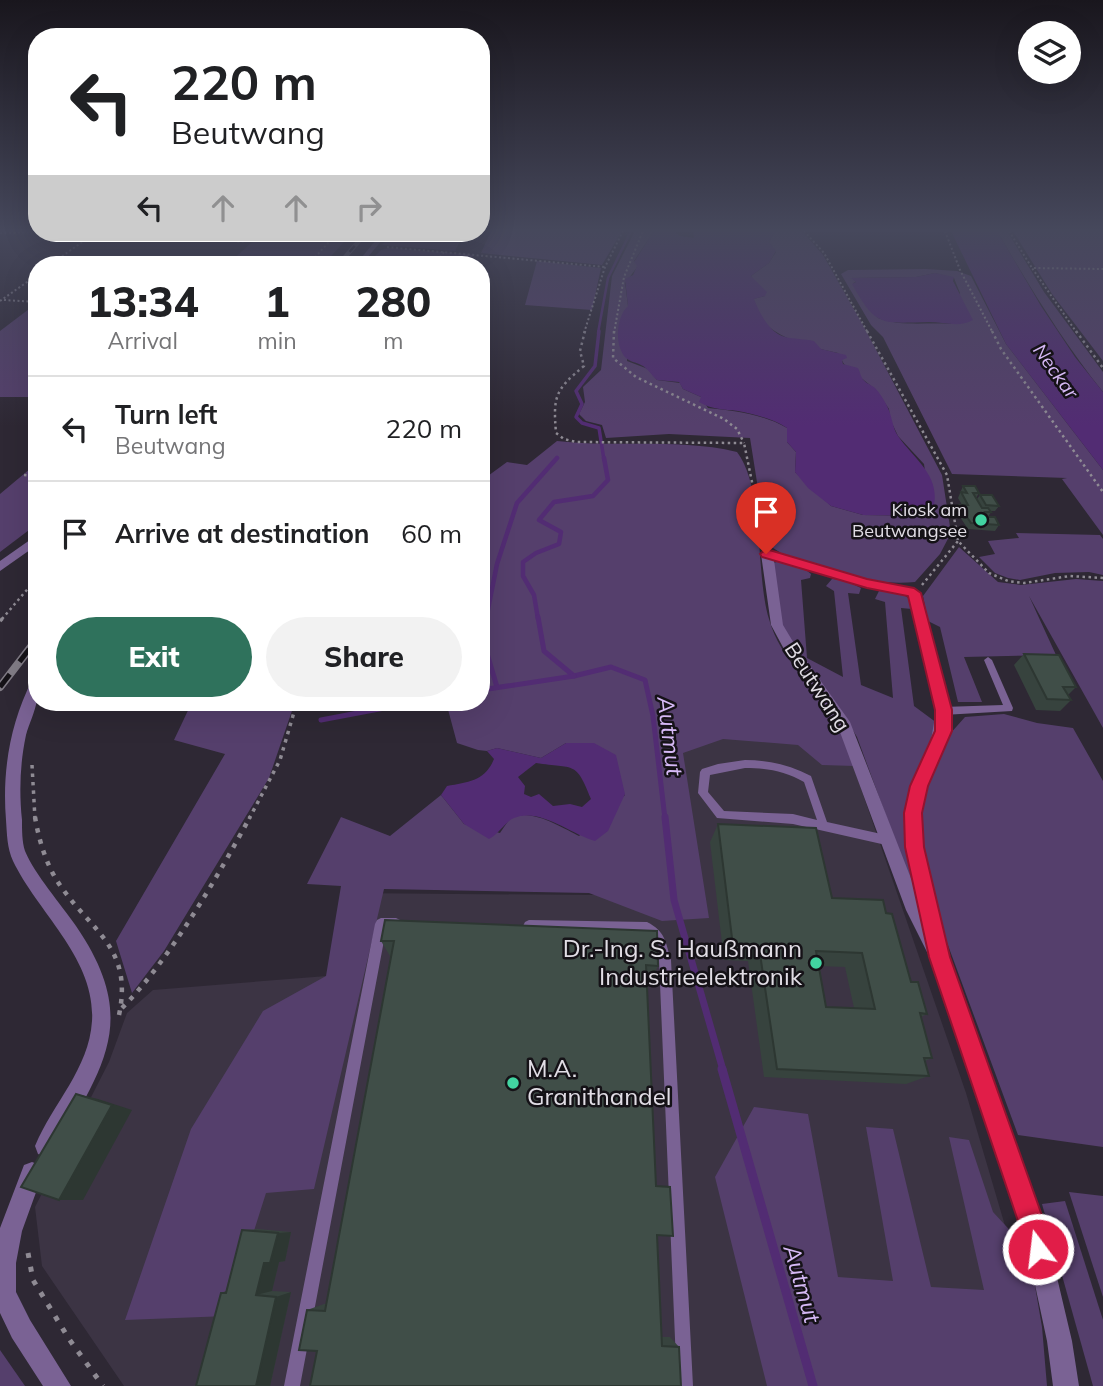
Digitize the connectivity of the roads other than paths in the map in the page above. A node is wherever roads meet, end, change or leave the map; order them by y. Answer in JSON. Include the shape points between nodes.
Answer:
{"nodes":[{"id":1,"x":28,"y":546,"type":"edge"},
{"id":2,"x":0,"y":568,"type":"edge"},
{"id":3,"x":988,"y":660,"type":"dead end"},
{"id":4,"x":28,"y":704,"type":"edge"},
{"id":5,"x":943,"y":710,"type":"junction"},
{"id":6,"x":824,"y":827,"type":"junction"},
{"id":7,"x":886,"y":840,"type":"junction"},
{"id":8,"x":408,"y":924,"type":"edge"},
{"id":9,"x":514,"y":926,"type":"edge"},
{"id":10,"x":939,"y":957,"type":"junction"},
{"id":11,"x":58,"y":1386,"type":"edge"},
{"id":12,"x":292,"y":1386,"type":"edge"},
{"id":13,"x":685,"y":1386,"type":"edge"},
{"id":14,"x":1066,"y":1386,"type":"edge"}],
"edges":[{"from":1,"to":2,"type":"street"},
{"from":3,"to":5,"type":"lane","via":[[1009,708]]},
{"from":4,"to":11,"type":"street","via":[[13,762],[17,852],[88,961],[100,992],[102,1019],[85,1077],[27,1183],[2,1257],[3,1291]]},
{"from":5,"to":7,"type":"street","name":"Beutwang","via":[[914,593],[766,554],[777,625],[843,722]]},
{"from":5,"to":10,"type":"street","name":"Beutwang","via":[[943,731],[919,786],[913,813],[915,847]]},
{"from":6,"to":6,"type":"lane","via":[[793,819],[721,815],[703,793],[705,772],[731,764],[791,768],[808,779]]},
{"from":6,"to":7,"type":"lane"},
{"from":7,"to":10,"type":"street","name":"Beutwang"},
{"from":8,"to":12,"type":"lane","via":[[381,924]]},
{"from":9,"to":13,"type":"lane","via":[[647,928],[658,936],[665,960]]},
{"from":10,"to":14,"type":"street","name":"Beutwang","via":[[1032,1224]]}]}
